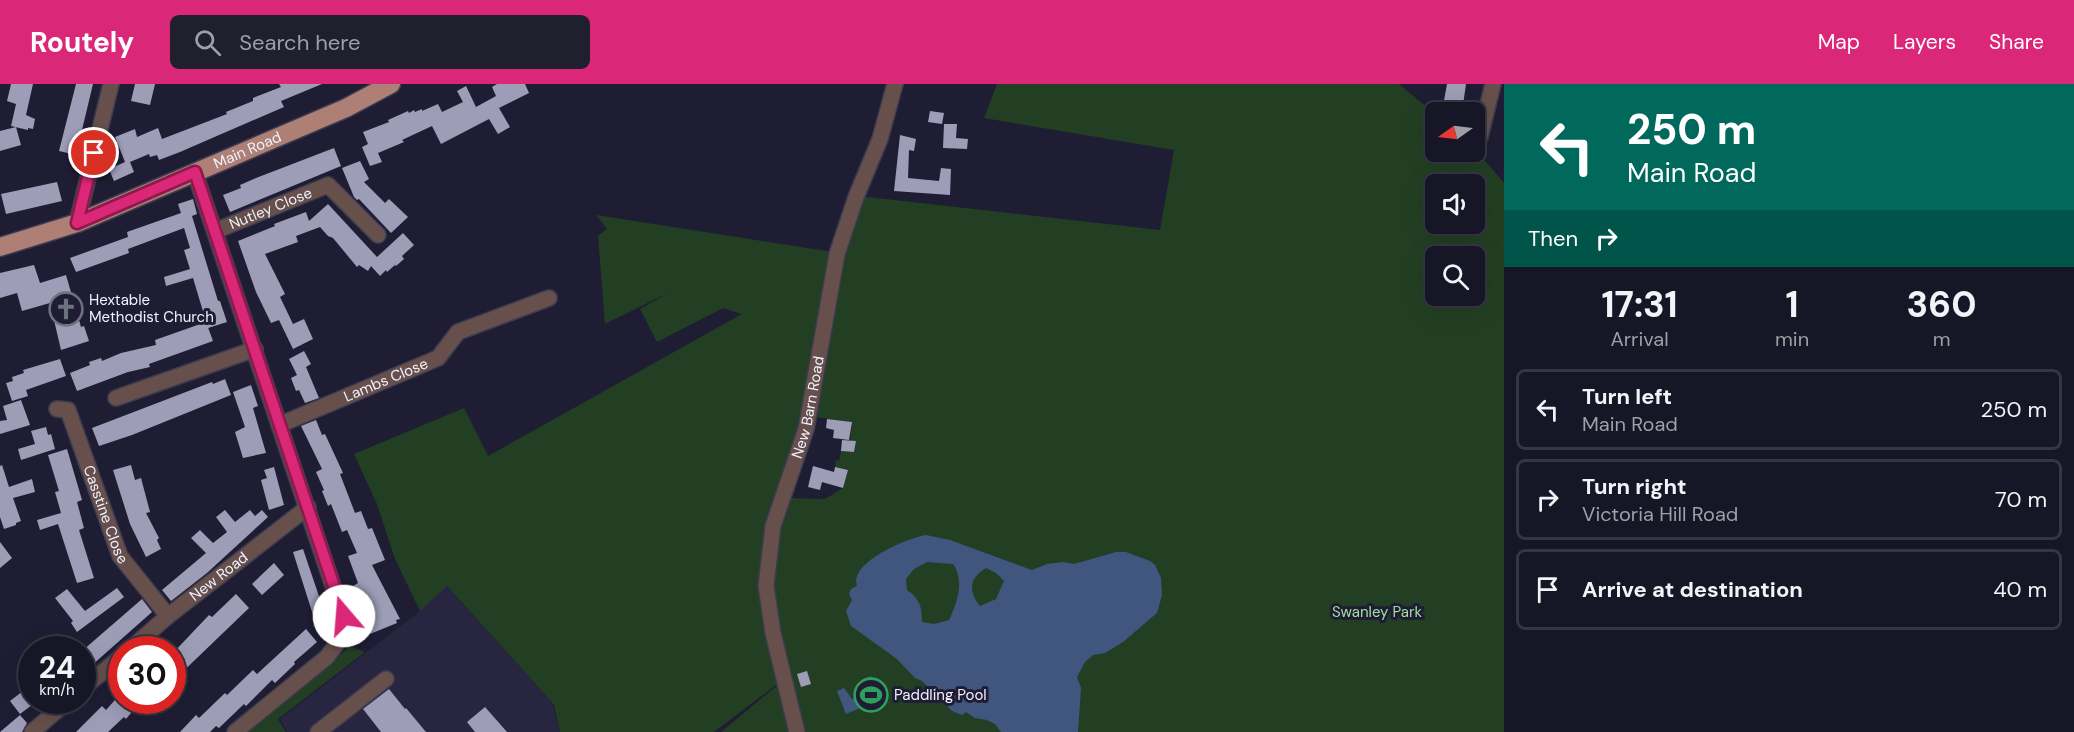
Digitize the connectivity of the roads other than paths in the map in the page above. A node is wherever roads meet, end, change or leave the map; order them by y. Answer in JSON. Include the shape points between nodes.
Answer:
{"nodes":[{"id":1,"x":111,"y":84,"type":"edge"},
{"id":2,"x":391,"y":84,"type":"edge"},
{"id":3,"x":895,"y":84,"type":"edge"},
{"id":4,"x":1493,"y":84,"type":"edge"},
{"id":5,"x":1485,"y":117,"type":"edge"},
{"id":6,"x":195,"y":172,"type":"junction"},
{"id":7,"x":77,"y":223,"type":"junction"},
{"id":8,"x":215,"y":231,"type":"junction"},
{"id":9,"x":378,"y":235,"type":"dead end"},
{"id":10,"x":0,"y":247,"type":"edge"},
{"id":11,"x":549,"y":298,"type":"dead end"},
{"id":12,"x":255,"y":349,"type":"junction"},
{"id":13,"x":116,"y":398,"type":"dead end"},
{"id":14,"x":57,"y":410,"type":"dead end"},
{"id":15,"x":279,"y":425,"type":"junction"},
{"id":16,"x":308,"y":507,"type":"junction"},
{"id":17,"x":168,"y":616,"type":"junction"},
{"id":18,"x":145,"y":636,"type":"edge"},
{"id":19,"x":108,"y":668,"type":"edge"},
{"id":20,"x":96,"y":677,"type":"edge"},
{"id":21,"x":386,"y":680,"type":"dead end"},
{"id":22,"x":53,"y":714,"type":"edge"},
{"id":23,"x":253,"y":727,"type":"edge"},
{"id":24,"x":32,"y":732,"type":"edge"},
{"id":25,"x":235,"y":732,"type":"edge"},
{"id":26,"x":318,"y":732,"type":"edge"},
{"id":27,"x":797,"y":732,"type":"edge"}],
"edges":[{"from":1,"to":7,"type":"street"},
{"from":2,"to":6,"type":"main road","name":"Main Road","via":[[346,108]]},
{"from":3,"to":27,"type":"street","name":"New Barn Road","via":[[880,139],[837,254],[806,429],[773,526],[766,586]]},
{"from":4,"to":5,"type":"street"},
{"from":6,"to":7,"type":"main road","name":"Main Road"},
{"from":6,"to":8,"type":"street"},
{"from":7,"to":10,"type":"main road","name":"Main Road"},
{"from":8,"to":9,"type":"street","name":"Nutley Close","via":[[328,185]]},
{"from":8,"to":12,"type":"street"},
{"from":11,"to":15,"type":"street","name":"Lambs Close","via":[[458,332],[438,358]]},
{"from":12,"to":13,"type":"street"},
{"from":12,"to":15,"type":"street"},
{"from":14,"to":17,"type":"street","name":"Casstine Close","via":[[68,410],[120,556]]},
{"from":15,"to":16,"type":"street"},
{"from":16,"to":17,"type":"street","name":"New Road"},
{"from":16,"to":23,"type":"street","via":[[344,616],[344,634],[327,657]]},
{"from":17,"to":18,"type":"street","name":"New Road"},
{"from":19,"to":20,"type":"street"},
{"from":21,"to":26,"type":"street"},
{"from":22,"to":24,"type":"street"},
{"from":23,"to":25,"type":"street"}]}
